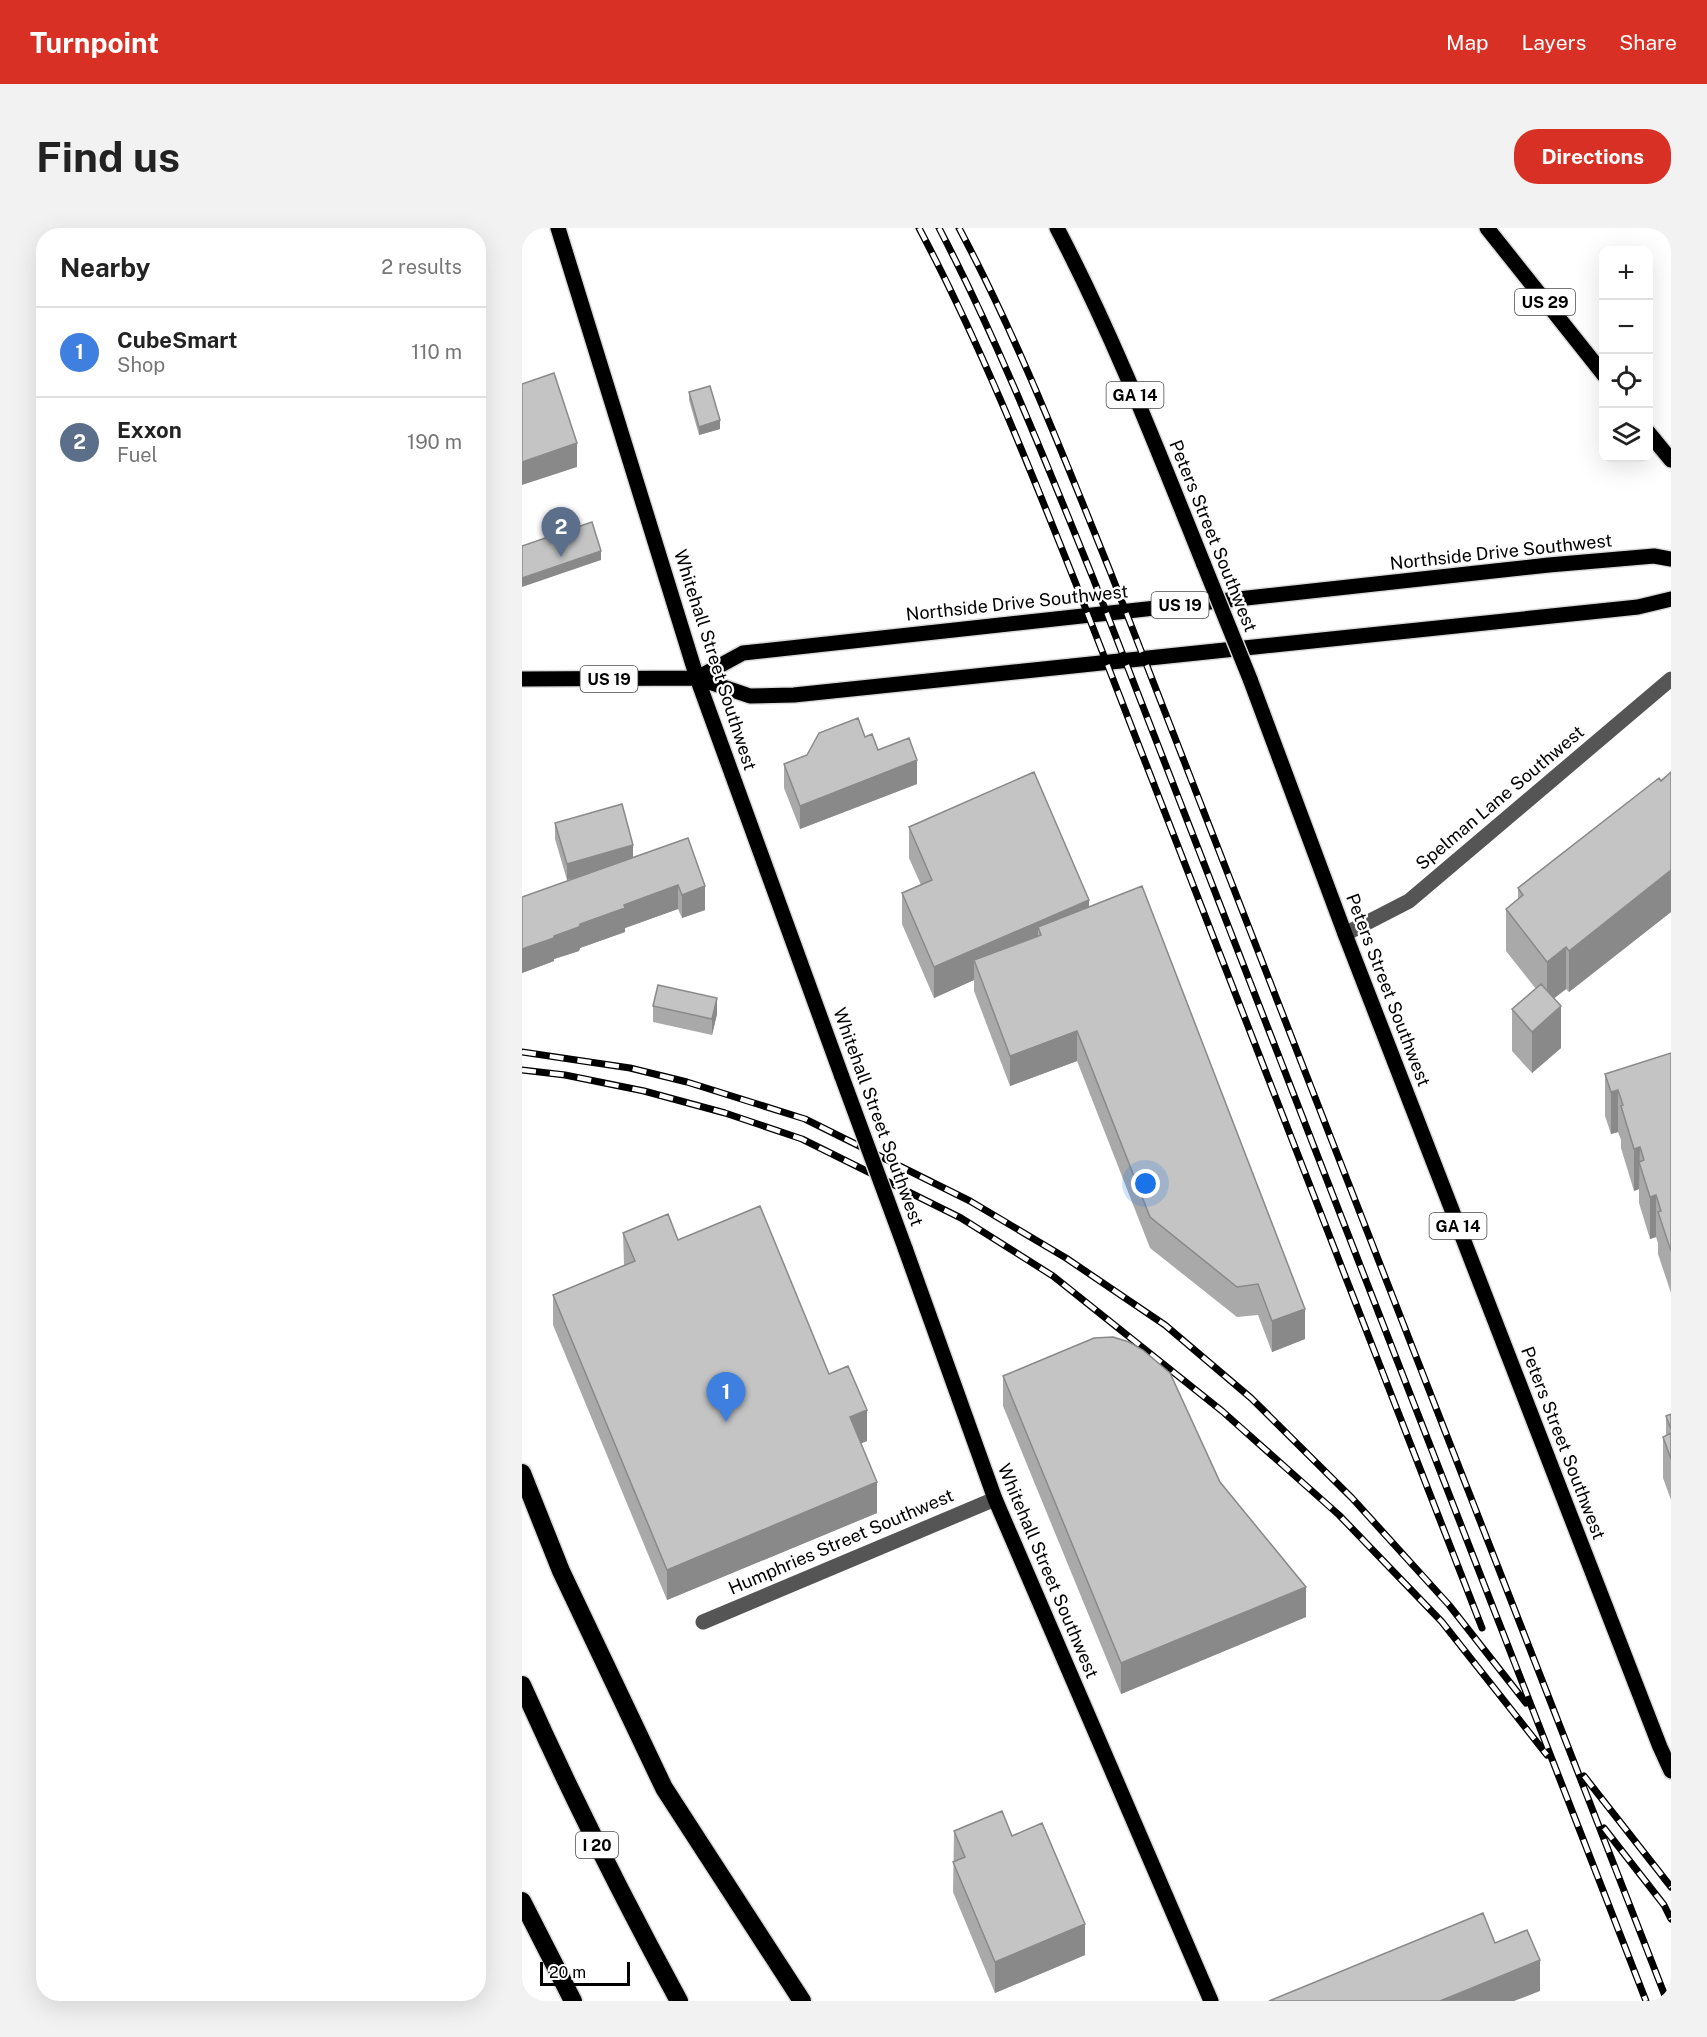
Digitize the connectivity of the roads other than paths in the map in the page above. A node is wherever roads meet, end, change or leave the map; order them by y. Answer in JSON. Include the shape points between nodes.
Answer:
{"nodes":[{"id":1,"x":558,"y":228,"type":"edge"},
{"id":2,"x":1057,"y":228,"type":"edge"},
{"id":3,"x":1487,"y":228,"type":"edge"},
{"id":4,"x":1599,"y":369,"type":"edge"},
{"id":5,"x":1653,"y":438,"type":"edge"},
{"id":6,"x":1671,"y":460,"type":"edge"},
{"id":7,"x":1671,"y":559,"type":"edge"},
{"id":8,"x":1671,"y":599,"type":"edge"},
{"id":9,"x":697,"y":678,"type":"junction"},
{"id":10,"x":522,"y":679,"type":"edge"},
{"id":11,"x":1671,"y":679,"type":"edge"},
{"id":12,"x":1345,"y":934,"type":"junction"},
{"id":13,"x":522,"y":1473,"type":"edge"},
{"id":14,"x":995,"y":1499,"type":"junction"},
{"id":15,"x":703,"y":1622,"type":"dead end"},
{"id":16,"x":522,"y":1685,"type":"edge"},
{"id":17,"x":1671,"y":1771,"type":"edge"},
{"id":18,"x":522,"y":1901,"type":"edge"},
{"id":19,"x":573,"y":2001,"type":"edge"},
{"id":20,"x":679,"y":2001,"type":"edge"},
{"id":21,"x":802,"y":2001,"type":"edge"},
{"id":22,"x":1211,"y":2001,"type":"edge"}],
"edges":[{"from":1,"to":9,"type":"main road","name":"Whitehall Street Southwest"},
{"from":2,"to":12,"type":"main road","name":"Peters Street Southwest","number":"GA 14","bridge":true,"via":[[1138,402],[1250,679]]},
{"from":3,"to":4,"type":"main road","number":"US 29"},
{"from":5,"to":6,"type":"main road"},
{"from":7,"to":9,"type":"main road","name":"Northside Drive Southwest","number":"US 19","via":[[1654,556],[1538,567],[743,653]]},
{"from":8,"to":9,"type":"main road","name":"Northside Drive Southwest","number":"US 19","via":[[1626,608],[794,694],[750,696]]},
{"from":9,"to":10,"type":"main road","name":"Northside Drive Southwest","number":"US 19"},
{"from":9,"to":14,"type":"main road","name":"Whitehall Street Southwest","bridge":true},
{"from":11,"to":12,"type":"street","name":"Spelman Lane Southwest","via":[[1409,900]]},
{"from":12,"to":17,"type":"main road","name":"Peters Street Southwest","number":"GA 14"},
{"from":13,"to":21,"type":"highway","via":[[561,1571],[664,1788]]},
{"from":14,"to":15,"type":"street","name":"Humphries Street Southwest"},
{"from":14,"to":22,"type":"main road","name":"Whitehall Street Southwest"},
{"from":16,"to":20,"type":"highway","number":"I 20","via":[[640,1930]]},
{"from":18,"to":19,"type":"highway"}]}
